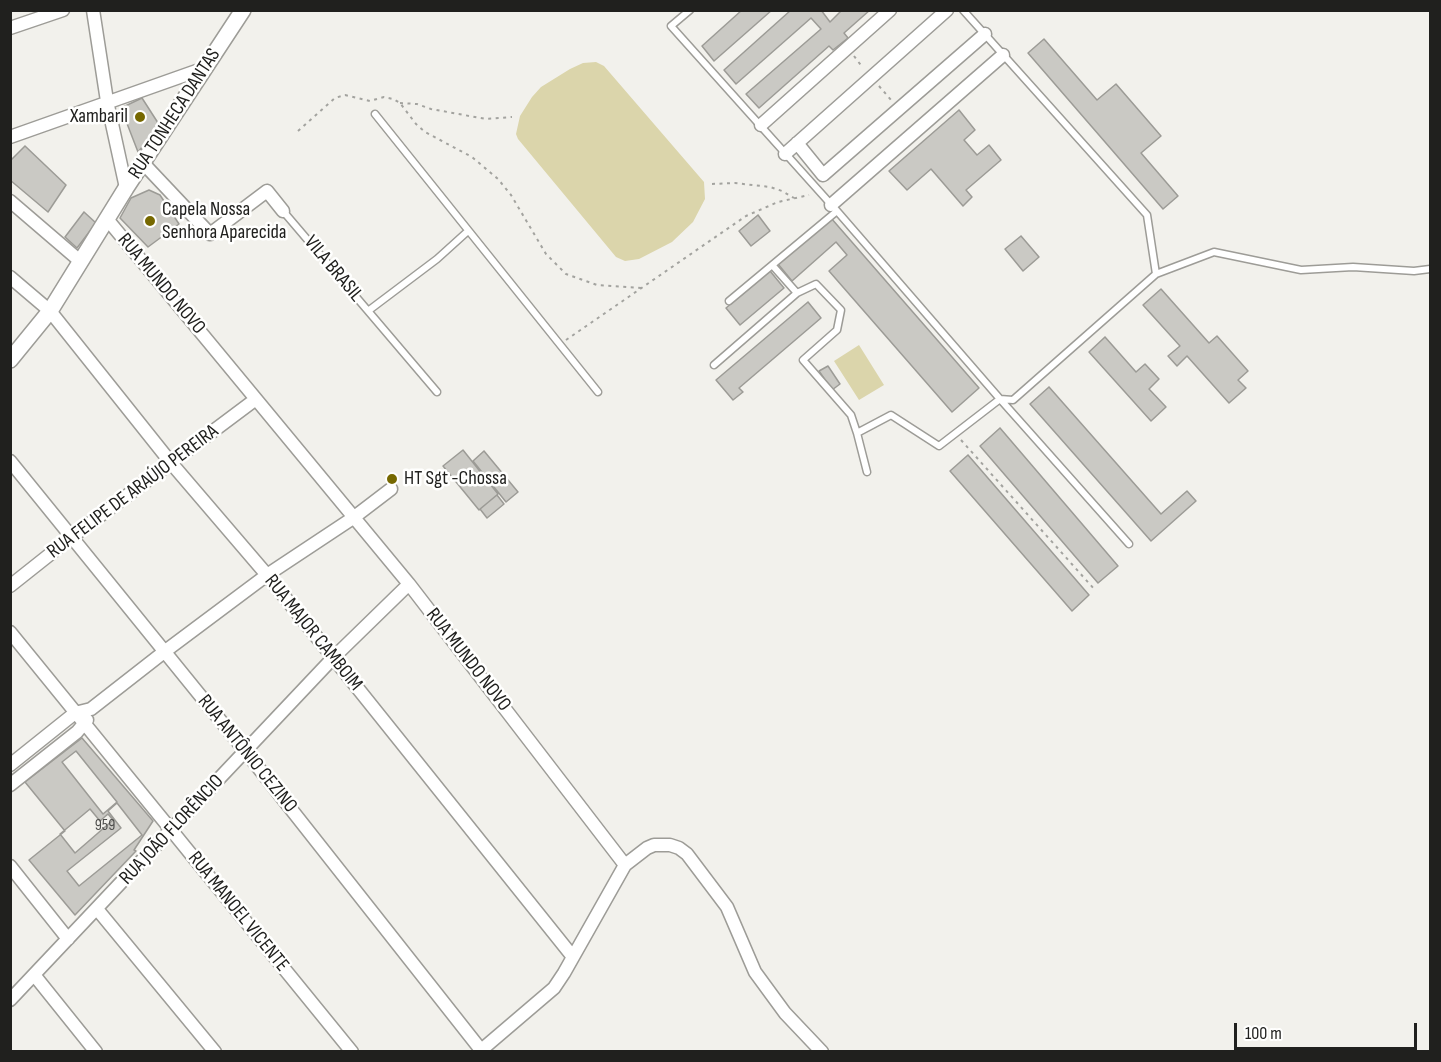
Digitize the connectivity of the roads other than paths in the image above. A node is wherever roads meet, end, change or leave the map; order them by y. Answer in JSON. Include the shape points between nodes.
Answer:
{"nodes":[{"id":1,"x":63,"y":10,"type":"edge"},
{"id":2,"x":93,"y":10,"type":"edge"},
{"id":3,"x":243,"y":10,"type":"edge"},
{"id":4,"x":690,"y":10,"type":"edge"},
{"id":5,"x":890,"y":10,"type":"edge"},
{"id":6,"x":947,"y":10,"type":"edge"},
{"id":7,"x":963,"y":10,"type":"edge"},
{"id":8,"x":10,"y":28,"type":"edge"},
{"id":9,"x":985,"y":34,"type":"junction"},
{"id":10,"x":1003,"y":55,"type":"junction"},
{"id":11,"x":205,"y":68,"type":"junction"},
{"id":12,"x":107,"y":101,"type":"junction"},
{"id":13,"x":375,"y":114,"type":"dead end"},
{"id":14,"x":761,"y":125,"type":"junction"},
{"id":15,"x":10,"y":138,"type":"edge"},
{"id":16,"x":797,"y":143,"type":"junction"},
{"id":17,"x":785,"y":154,"type":"junction"},
{"id":18,"x":143,"y":163,"type":"junction"},
{"id":19,"x":126,"y":188,"type":"junction"},
{"id":20,"x":10,"y":201,"type":"edge"},
{"id":21,"x":834,"y":208,"type":"junction"},
{"id":22,"x":283,"y":211,"type":"joint"},
{"id":23,"x":107,"y":219,"type":"junction"},
{"id":24,"x":468,"y":231,"type":"junction"},
{"id":25,"x":80,"y":261,"type":"junction"},
{"id":26,"x":773,"y":266,"type":"junction"},
{"id":27,"x":1431,"y":269,"type":"edge"},
{"id":28,"x":1156,"y":274,"type":"junction"},
{"id":29,"x":13,"y":282,"type":"edge"},
{"id":30,"x":797,"y":293,"type":"junction"},
{"id":31,"x":729,"y":301,"type":"dead end"},
{"id":32,"x":50,"y":311,"type":"junction"},
{"id":33,"x":368,"y":311,"type":"junction"},
{"id":34,"x":10,"y":360,"type":"edge"},
{"id":35,"x":714,"y":365,"type":"dead end"},
{"id":36,"x":436,"y":392,"type":"dead end"},
{"id":37,"x":598,"y":392,"type":"dead end"},
{"id":38,"x":256,"y":399,"type":"junction"},
{"id":39,"x":1000,"y":399,"type":"junction"},
{"id":40,"x":857,"y":433,"type":"junction"},
{"id":41,"x":10,"y":461,"type":"edge"},
{"id":42,"x":172,"y":464,"type":"junction"},
{"id":43,"x":867,"y":472,"type":"dead end"},
{"id":44,"x":391,"y":489,"type":"dead end"},
{"id":45,"x":353,"y":518,"type":"junction"},
{"id":46,"x":73,"y":536,"type":"junction"},
{"id":47,"x":1129,"y":544,"type":"dead end"},
{"id":48,"x":267,"y":575,"type":"junction"},
{"id":49,"x":410,"y":584,"type":"junction"},
{"id":50,"x":10,"y":586,"type":"edge"},
{"id":51,"x":10,"y":632,"type":"edge"},
{"id":52,"x":164,"y":652,"type":"junction"},
{"id":53,"x":333,"y":658,"type":"junction"},
{"id":54,"x":91,"y":709,"type":"junction"},
{"id":55,"x":75,"y":713,"type":"junction"},
{"id":56,"x":84,"y":725,"type":"junction"},
{"id":57,"x":36,"y":745,"type":"junction"},
{"id":58,"x":246,"y":752,"type":"junction"},
{"id":59,"x":45,"y":757,"type":"junction"},
{"id":60,"x":10,"y":765,"type":"edge"},
{"id":61,"x":10,"y":785,"type":"edge"},
{"id":62,"x":171,"y":830,"type":"junction"},
{"id":63,"x":625,"y":865,"type":"junction"},
{"id":64,"x":10,"y":866,"type":"edge"},
{"id":65,"x":97,"y":909,"type":"junction"},
{"id":66,"x":69,"y":939,"type":"junction"},
{"id":67,"x":573,"y":957,"type":"junction"},
{"id":68,"x":35,"y":976,"type":"junction"},
{"id":69,"x":10,"y":1000,"type":"edge"},
{"id":70,"x":480,"y":1051,"type":"edge"},
{"id":71,"x":96,"y":1052,"type":"edge"},
{"id":72,"x":215,"y":1052,"type":"edge"},
{"id":73,"x":352,"y":1052,"type":"edge"},
{"id":74,"x":822,"y":1052,"type":"edge"}],
"edges":[{"from":1,"to":8,"type":"street"},
{"from":2,"to":12,"type":"street"},
{"from":3,"to":11,"type":"street","name":"RUA TONHECA DANTAS"},
{"from":4,"to":14,"type":"lane","via":[[671,26]]},
{"from":5,"to":14,"type":"street"},
{"from":6,"to":16,"type":"street"},
{"from":7,"to":9,"type":"lane"},
{"from":9,"to":10,"type":"lane"},
{"from":9,"to":16,"type":"street","via":[[823,175]]},
{"from":10,"to":21,"type":"street"},
{"from":10,"to":28,"type":"lane","via":[[1147,215]]},
{"from":11,"to":12,"type":"street"},
{"from":11,"to":18,"type":"street","name":"RUA TONHECA DANTAS"},
{"from":12,"to":15,"type":"street"},
{"from":12,"to":19,"type":"street"},
{"from":13,"to":24,"type":"lane"},
{"from":14,"to":17,"type":"lane"},
{"from":16,"to":17,"type":"street"},
{"from":17,"to":21,"type":"lane"},
{"from":18,"to":19,"type":"street","name":"RUA TONHECA DANTAS"},
{"from":18,"to":22,"type":"street","name":"VILA BRASIL","via":[[210,234],[267,191]]},
{"from":19,"to":23,"type":"street","name":"RUA TONHECA DANTAS"},
{"from":20,"to":25,"type":"street"},
{"from":21,"to":26,"type":"lane"},
{"from":21,"to":39,"type":"lane"},
{"from":22,"to":33,"type":"lane","name":"VILA BRASIL"},
{"from":23,"to":25,"type":"street","name":"RUA TONHECA DANTAS"},
{"from":23,"to":38,"type":"street","name":"RUA MUNDO NOVO"},
{"from":24,"to":33,"type":"lane","name":"VILA BRASIL"},
{"from":24,"to":37,"type":"lane"},
{"from":25,"to":32,"type":"street","name":"RUA TONHECA DANTAS"},
{"from":26,"to":30,"type":"lane"},
{"from":26,"to":31,"type":"lane"},
{"from":27,"to":28,"type":"lane","via":[[1301,270],[1214,252]]},
{"from":28,"to":39,"type":"lane","via":[[1013,400]]},
{"from":29,"to":32,"type":"street","name":"RUA MAJOR CAMBOIM"},
{"from":30,"to":35,"type":"lane"},
{"from":30,"to":40,"type":"lane","via":[[816,284],[841,310],[837,330],[803,360],[851,416]]},
{"from":32,"to":34,"type":"street","name":"RUA TONHECA DANTAS"},
{"from":32,"to":42,"type":"street","name":"RUA MAJOR CAMBOIM"},
{"from":33,"to":36,"type":"lane","name":"VILA BRASIL"},
{"from":38,"to":42,"type":"street","name":"RUA FELIPE DE ARAÚJO PEREIRA"},
{"from":38,"to":45,"type":"street","name":"RUA MUNDO NOVO"},
{"from":39,"to":40,"type":"lane","via":[[939,446],[891,415]]},
{"from":39,"to":47,"type":"lane"},
{"from":40,"to":43,"type":"lane"},
{"from":41,"to":46,"type":"street","name":"RUA ANTÔNIO CEZINO"},
{"from":42,"to":46,"type":"street","name":"RUA FELIPE DE ARAÚJO PEREIRA"},
{"from":42,"to":48,"type":"street","name":"RUA MAJOR CAMBOIM"},
{"from":44,"to":45,"type":"street"},
{"from":45,"to":48,"type":"street"},
{"from":45,"to":49,"type":"street","name":"RUA MUNDO NOVO"},
{"from":46,"to":50,"type":"street","name":"RUA FELIPE DE ARAÚJO PEREIRA"},
{"from":46,"to":52,"type":"street","name":"RUA ANTÔNIO CEZINO"},
{"from":48,"to":52,"type":"street"},
{"from":48,"to":53,"type":"street","name":"RUA MAJOR CAMBOIM"},
{"from":49,"to":53,"type":"street","name":"RUA JOÃO FLORÊNCIO"},
{"from":49,"to":63,"type":"street","name":"RUA MUNDO NOVO"},
{"from":51,"to":55,"type":"street","name":"RUA MANOEL VICENTE"},
{"from":52,"to":54,"type":"street"},
{"from":52,"to":58,"type":"street","name":"RUA ANTÔNIO CEZINO"},
{"from":53,"to":58,"type":"street","name":"RUA JOÃO FLORÊNCIO"},
{"from":53,"to":67,"type":"street","name":"RUA MAJOR CAMBOIM"},
{"from":54,"to":55,"type":"street"},
{"from":54,"to":56,"type":"street"},
{"from":55,"to":56,"type":"street","name":"RUA MANOEL VICENTE"},
{"from":55,"to":57,"type":"street"},
{"from":56,"to":59,"type":"street"},
{"from":56,"to":62,"type":"street","name":"RUA MANOEL VICENTE"},
{"from":57,"to":59,"type":"street"},
{"from":57,"to":60,"type":"street"},
{"from":58,"to":62,"type":"street","name":"RUA JOÃO FLORÊNCIO"},
{"from":58,"to":70,"type":"street","name":"RUA ANTÔNIO CEZINO"},
{"from":59,"to":61,"type":"street"},
{"from":62,"to":65,"type":"street","name":"RUA JOÃO FLORÊNCIO"},
{"from":62,"to":73,"type":"street","name":"RUA MANOEL VICENTE"},
{"from":63,"to":67,"type":"street"},
{"from":63,"to":74,"type":"street","via":[[654,845],[670,845],[687,854],[727,907],[755,972],[785,1013]]},
{"from":64,"to":66,"type":"street"},
{"from":65,"to":66,"type":"street","name":"RUA JOÃO FLORÊNCIO"},
{"from":65,"to":72,"type":"street"},
{"from":66,"to":68,"type":"street","name":"RUA JOÃO FLORÊNCIO"},
{"from":67,"to":70,"type":"street","via":[[554,988]]},
{"from":68,"to":69,"type":"street","name":"RUA JOÃO FLORÊNCIO"},
{"from":68,"to":71,"type":"street"}]}
